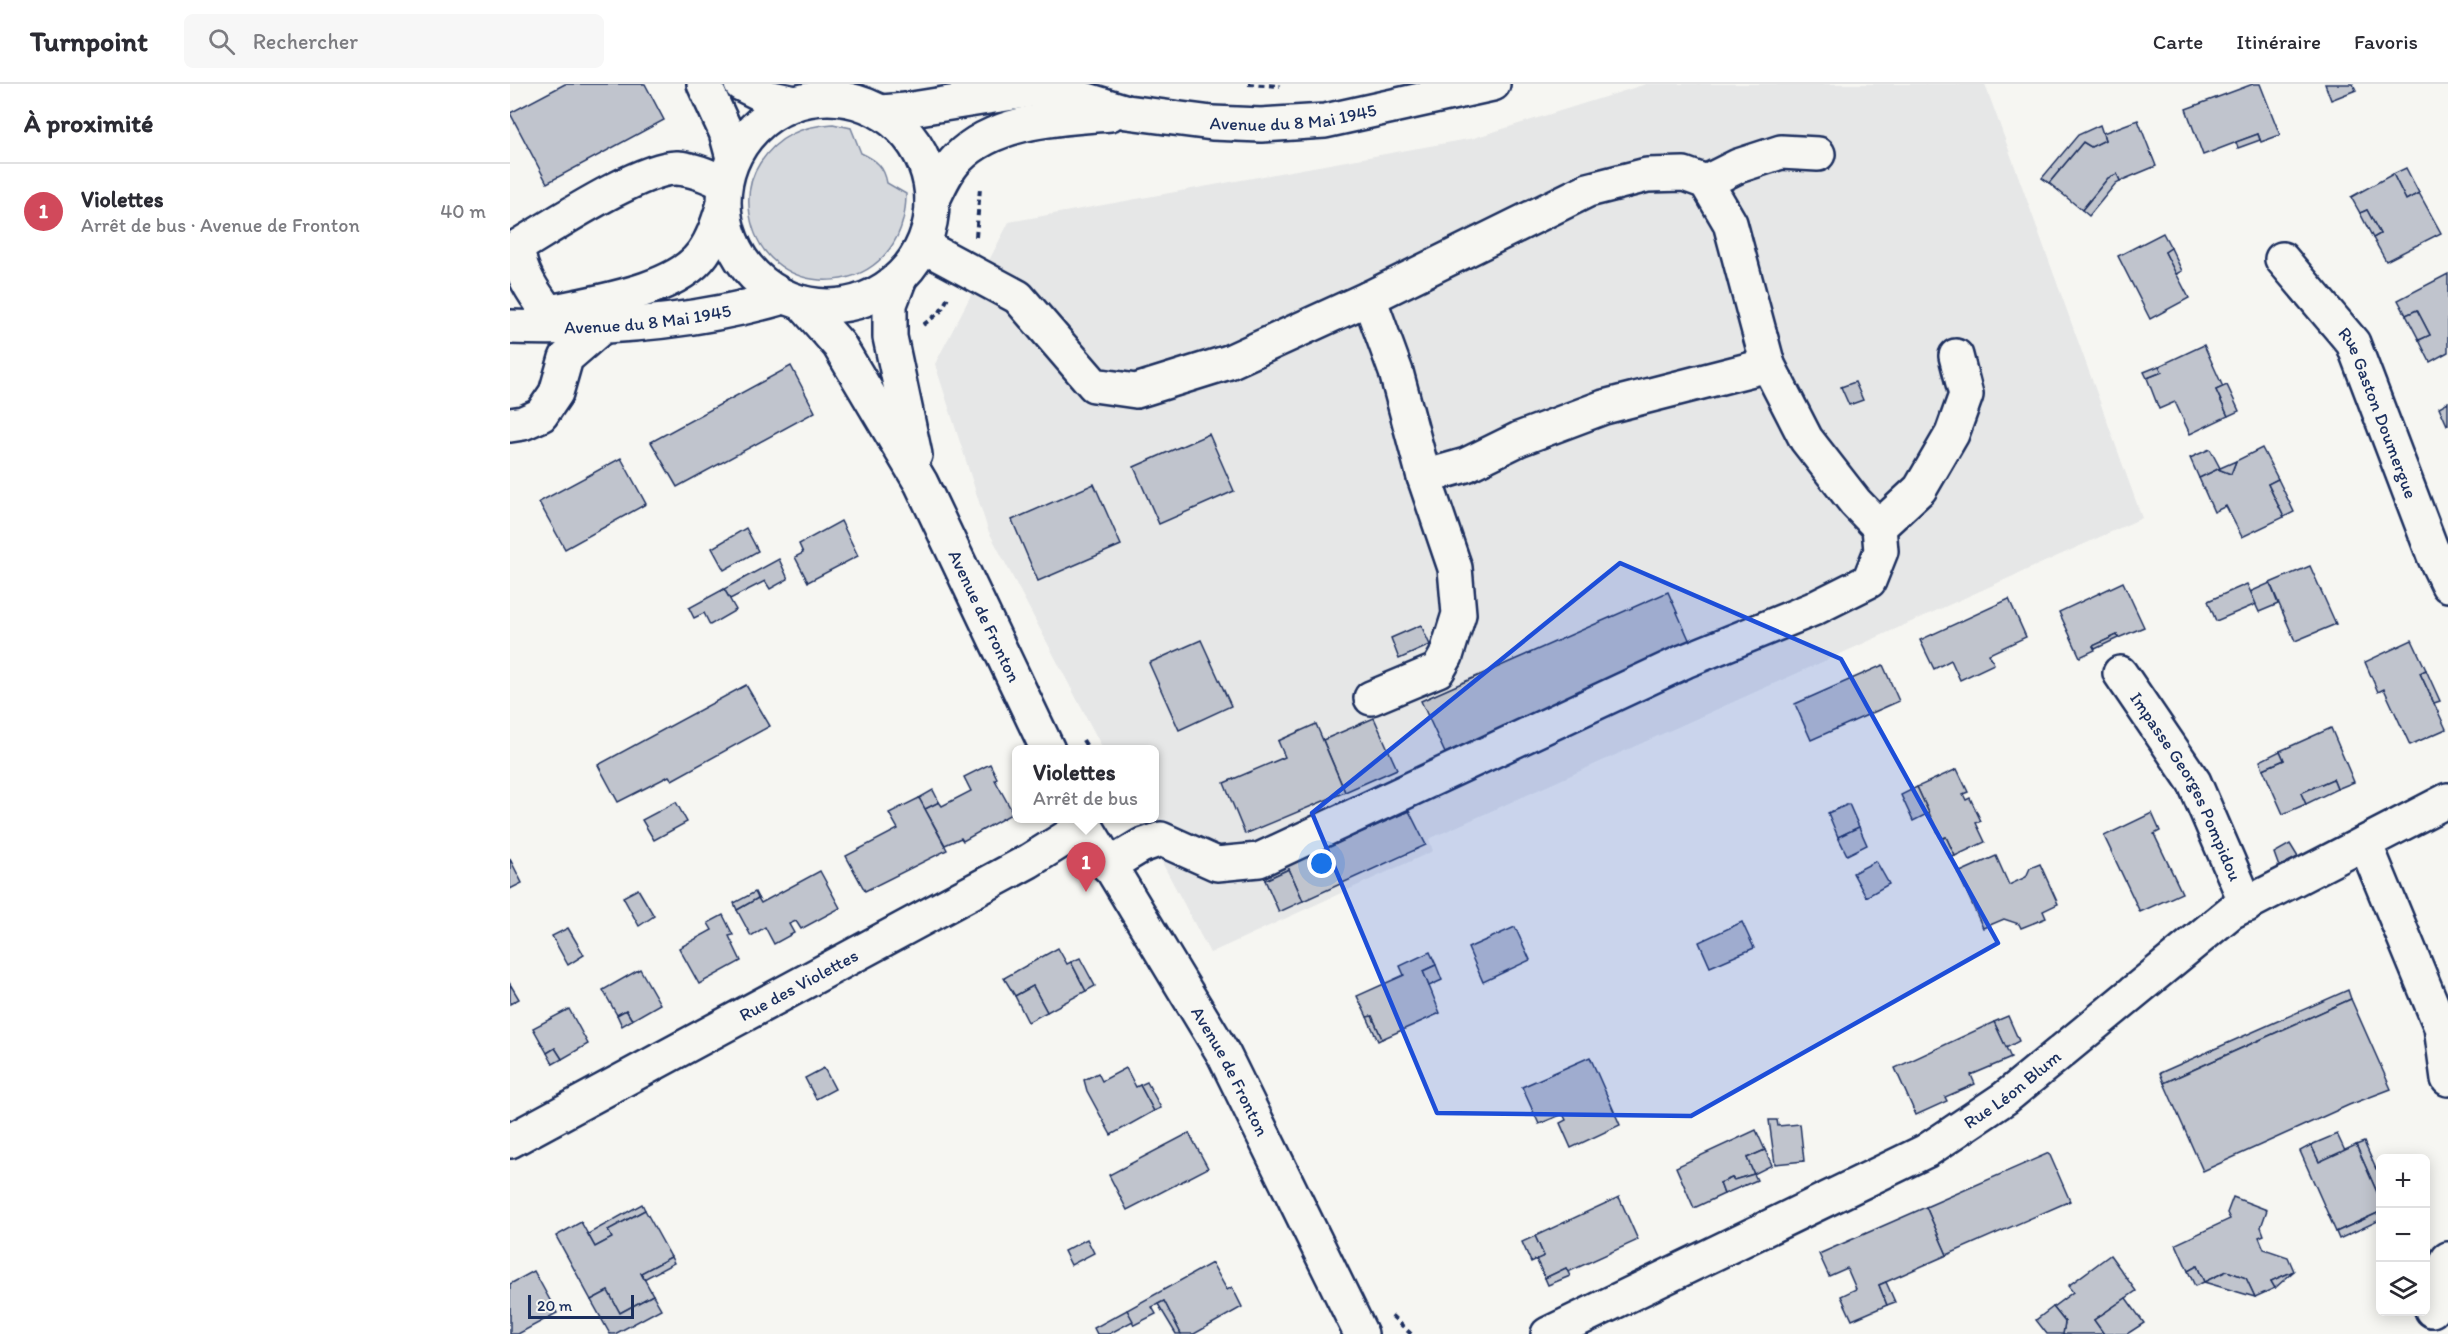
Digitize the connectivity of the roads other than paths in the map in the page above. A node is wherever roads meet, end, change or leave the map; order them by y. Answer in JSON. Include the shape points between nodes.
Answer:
{"nodes":[{"id":1,"x":704,"y":84,"type":"edge"},
{"id":2,"x":741,"y":84,"type":"edge"},
{"id":3,"x":1493,"y":84,"type":"edge"},
{"id":4,"x":832,"y":91,"type":"edge"},
{"id":5,"x":795,"y":103,"type":"junction"},
{"id":6,"x":882,"y":112,"type":"junction"},
{"id":7,"x":1127,"y":112,"type":"junction"},
{"id":8,"x":1818,"y":154,"type":"dead end"},
{"id":9,"x":1706,"y":182,"type":"junction"},
{"id":10,"x":727,"y":183,"type":"junction"},
{"id":11,"x":932,"y":202,"type":"junction"},
{"id":12,"x":923,"y":246,"type":"junction"},
{"id":13,"x":2282,"y":259,"type":"dead end"},
{"id":14,"x":900,"y":278,"type":"junction"},
{"id":15,"x":1369,"y":298,"type":"junction"},
{"id":16,"x":793,"y":300,"type":"junction"},
{"id":17,"x":548,"y":312,"type":"junction"},
{"id":18,"x":510,"y":321,"type":"edge"},
{"id":19,"x":603,"y":326,"type":"junction"},
{"id":20,"x":510,"y":327,"type":"edge"},
{"id":21,"x":1956,"y":356,"type":"dead end"},
{"id":22,"x":1768,"y":365,"type":"junction"},
{"id":23,"x":510,"y":424,"type":"edge"},
{"id":24,"x":1424,"y":477,"type":"junction"},
{"id":25,"x":921,"y":483,"type":"junction"},
{"id":26,"x":1879,"y":527,"type":"junction"},
{"id":27,"x":2448,"y":585,"type":"edge"},
{"id":28,"x":2120,"y":673,"type":"dead end"},
{"id":29,"x":1371,"y":698,"type":"dead end"},
{"id":30,"x":1046,"y":745,"type":"edge"},
{"id":31,"x":2448,"y":800,"type":"edge"},
{"id":32,"x":1082,"y":823,"type":"edge"},
{"id":33,"x":1084,"y":823,"type":"edge"},
{"id":34,"x":2365,"y":843,"type":"junction"},
{"id":35,"x":1108,"y":866,"type":"junction"},
{"id":36,"x":2247,"y":904,"type":"junction"},
{"id":37,"x":2448,"y":1079,"type":"edge"},
{"id":38,"x":510,"y":1141,"type":"edge"},
{"id":39,"x":2448,"y":1259,"type":"edge"},
{"id":40,"x":2432,"y":1310,"type":"dead end"},
{"id":41,"x":1361,"y":1334,"type":"edge"},
{"id":42,"x":1548,"y":1334,"type":"edge"}],
"edges":[{"from":1,"to":10,"type":"main road","via":[[722,121]]},
{"from":2,"to":5,"type":"main road","via":[[768,97]]},
{"from":3,"to":7,"type":"main road","name":"Avenue du 8 Mai 1945","via":[[1325,121],[1212,123]]},
{"from":4,"to":5,"type":"main road","name":"Avenue du 8 Mai 1945"},
{"from":4,"to":6,"type":"main road","name":"Avenue du 8 Mai 1945"},
{"from":5,"to":10,"type":"main road","name":"Avenue du 8 Mai 1945","via":[[775,112],[744,139]]},
{"from":6,"to":7,"type":"main road","name":"Avenue du 8 Mai 1945","via":[[1032,90],[1064,93]]},
{"from":6,"to":11,"type":"main road","name":"Avenue du 8 Mai 1945","via":[[903,129],[919,151],[929,176]]},
{"from":7,"to":11,"type":"main road","name":"Avenue du 8 Mai 1945","via":[[1046,120],[1009,129],[980,142],[958,158]]},
{"from":8,"to":9,"type":"main road","via":[[1780,152]]},
{"from":9,"to":15,"type":"main road","via":[[1684,174],[1647,176],[1588,190]]},
{"from":9,"to":22,"type":"main road","via":[[1730,223]]},
{"from":10,"to":16,"type":"main road","name":"Avenue du 8 Mai 1945","via":[[727,229],[735,251],[765,285]]},
{"from":10,"to":17,"type":"main road","name":"Avenue du 8 Mai 1945","via":[[713,235],[702,255],[678,275],[648,289]]},
{"from":10,"to":17,"type":"main road","via":[[676,168],[638,177],[517,247],[531,290]]},
{"from":11,"to":12,"type":"main road","name":"Avenue du 8 Mai 1945"},
{"from":12,"to":14,"type":"main road","name":"Avenue du 8 Mai 1945"},
{"from":12,"to":15,"type":"main road","via":[[1018,297],[1094,385],[1136,391],[1229,362]]},
{"from":13,"to":27,"type":"main road","name":"Rue Gaston Doumergue","via":[[2353,343]]},
{"from":14,"to":16,"type":"main road","name":"Avenue du 8 Mai 1945","via":[[879,293],[854,303],[828,306]]},
{"from":14,"to":25,"type":"main road","name":"Avenue de Fronton","via":[[890,304],[890,338]]},
{"from":15,"to":24,"type":"main road","via":[[1396,372]]},
{"from":16,"to":19,"type":"main road","name":"Avenue du 8 Mai 1945","via":[[703,317]]},
{"from":16,"to":25,"type":"main road","name":"Avenue de Fronton","via":[[839,345]]},
{"from":17,"to":18,"type":"main road","name":"Avenue du 8 Mai 1945"},
{"from":19,"to":20,"type":"main road","name":"Avenue du 8 Mai 1945"},
{"from":19,"to":23,"type":"main road","via":[[566,358],[556,393],[541,415]]},
{"from":21,"to":26,"type":"main road","via":[[1966,395],[1952,434],[1920,489]]},
{"from":22,"to":24,"type":"main road","via":[[1604,407],[1519,439],[1466,465]]},
{"from":22,"to":26,"type":"main road","via":[[1806,439]]},
{"from":24,"to":29,"type":"main road","via":[[1455,568],[1459,614],[1438,670]]},
{"from":25,"to":30,"type":"main road","name":"Avenue de Fronton"},
{"from":26,"to":35,"type":"main road","via":[[1881,551],[1869,580],[1813,609],[1685,661],[1259,860],[1217,864],[1161,839]]},
{"from":28,"to":36,"type":"main road","name":"Impasse Georges Pompidou","via":[[2194,782]]},
{"from":31,"to":34,"type":"main road","name":"Rue Léon Blum"},
{"from":32,"to":38,"type":"main road","name":"Rue des Violettes","via":[[1029,861]]},
{"from":33,"to":35,"type":"main road","name":"Avenue de Fronton"},
{"from":34,"to":36,"type":"main road","name":"Rue Léon Blum"},
{"from":34,"to":37,"type":"main road","via":[[2441,1027]]},
{"from":35,"to":41,"type":"main road","name":"Avenue de Fronton","via":[[1224,1055]]},
{"from":36,"to":42,"type":"main road","name":"Rue Léon Blum","via":[[2231,912],[2005,1098],[1926,1150]]},
{"from":39,"to":40,"type":"main road"}]}
